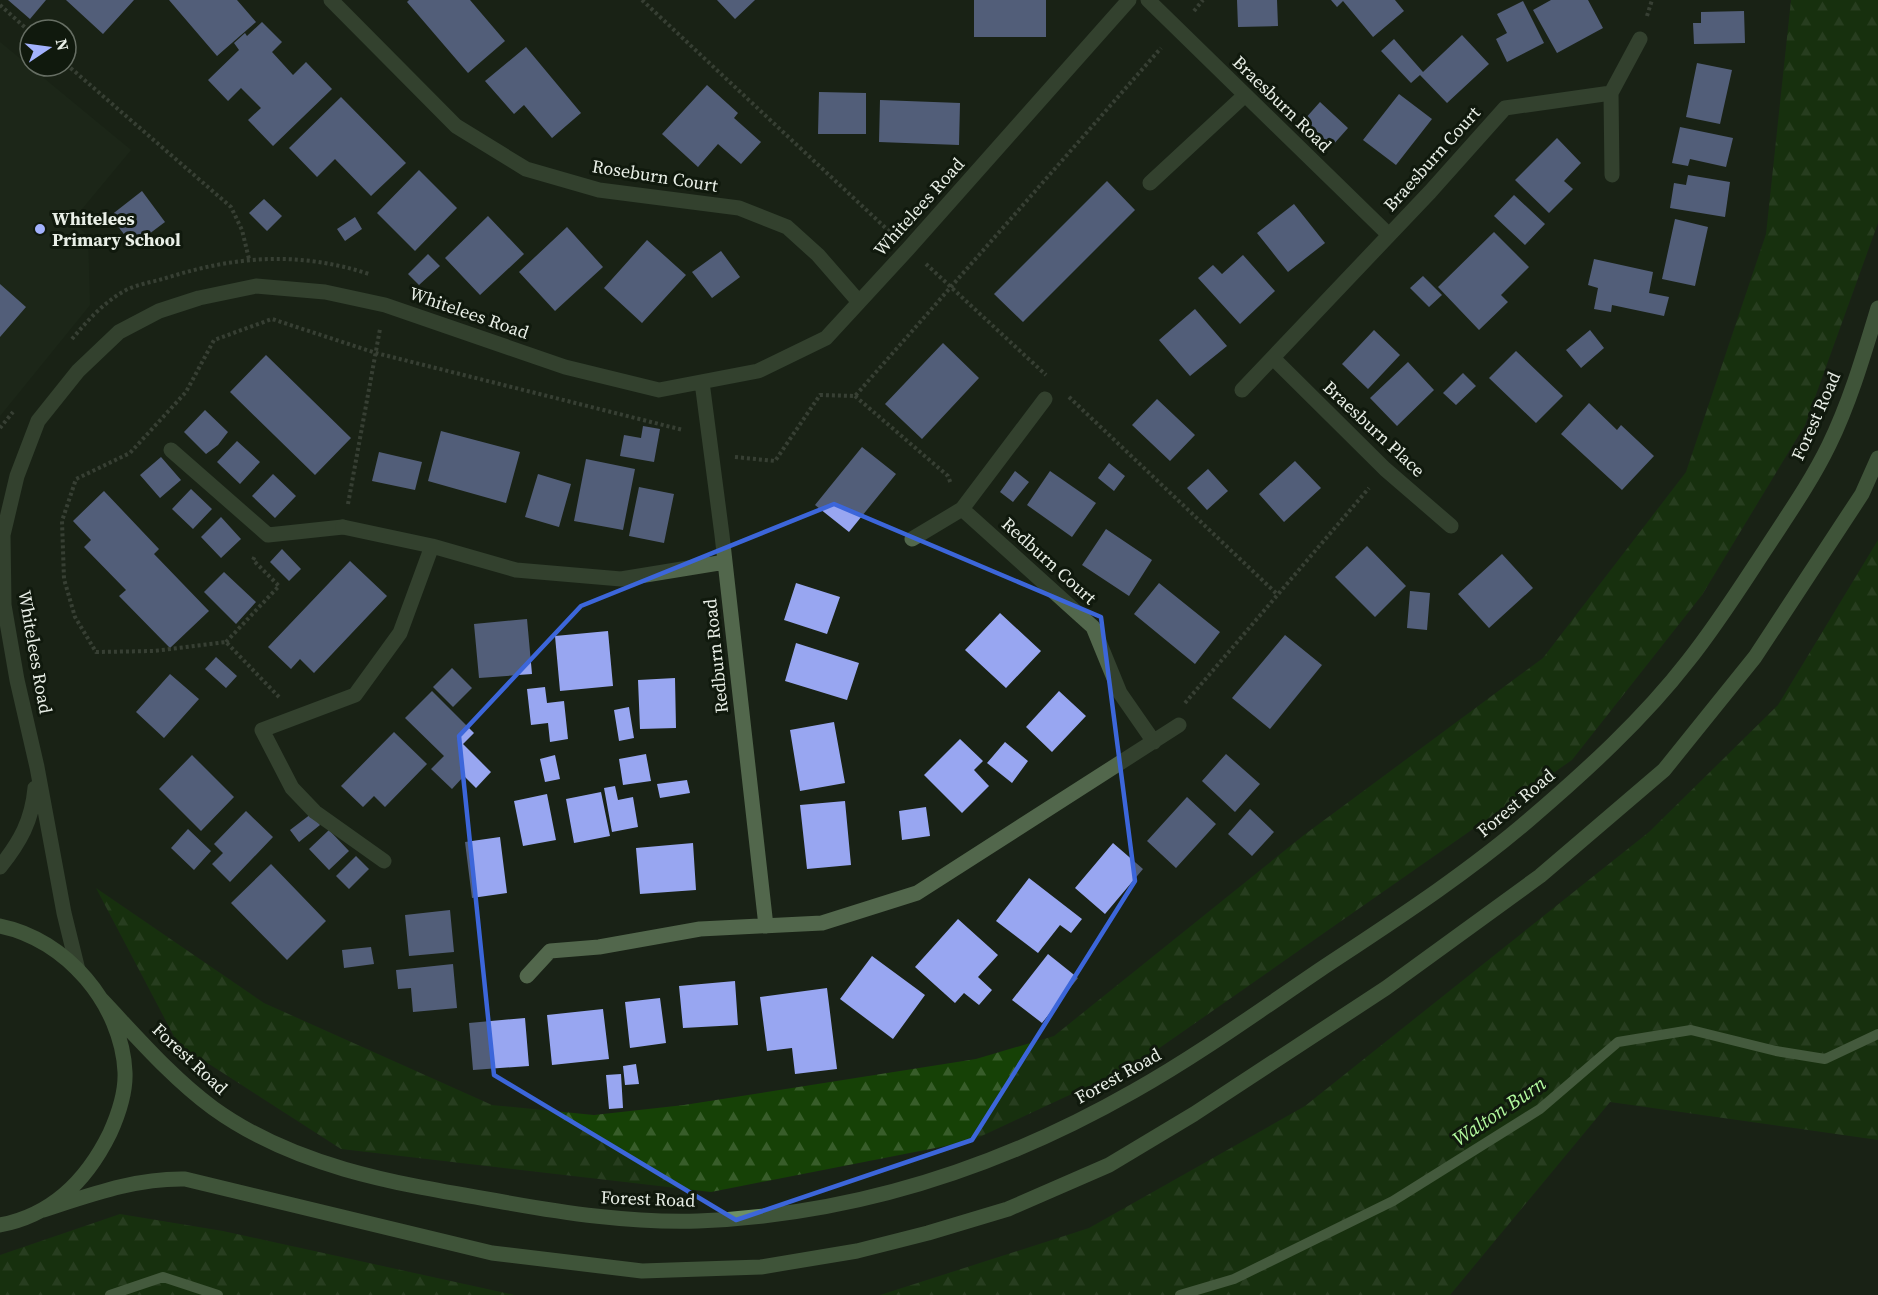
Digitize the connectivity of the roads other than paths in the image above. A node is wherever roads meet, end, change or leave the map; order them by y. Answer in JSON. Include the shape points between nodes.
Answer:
{"nodes":[{"id":1,"x":331,"y":0,"type":"edge"},
{"id":2,"x":1129,"y":0,"type":"edge"},
{"id":3,"x":1148,"y":0,"type":"edge"},
{"id":4,"x":1640,"y":39,"type":"dead end"},
{"id":5,"x":1611,"y":93,"type":"junction"},
{"id":6,"x":1245,"y":95,"type":"junction"},
{"id":7,"x":1612,"y":175,"type":"dead end"},
{"id":8,"x":1150,"y":183,"type":"dead end"},
{"id":9,"x":1389,"y":236,"type":"junction"},
{"id":10,"x":859,"y":302,"type":"junction"},
{"id":11,"x":1878,"y":308,"type":"edge"},
{"id":12,"x":1273,"y":358,"type":"junction"},
{"id":13,"x":702,"y":382,"type":"junction"},
{"id":14,"x":1242,"y":390,"type":"dead end"},
{"id":15,"x":1045,"y":399,"type":"dead end"},
{"id":16,"x":171,"y":450,"type":"dead end"},
{"id":17,"x":1878,"y":458,"type":"edge"},
{"id":18,"x":962,"y":509,"type":"junction"},
{"id":19,"x":1451,"y":526,"type":"dead end"},
{"id":20,"x":912,"y":539,"type":"dead end"},
{"id":21,"x":432,"y":546,"type":"junction"},
{"id":22,"x":725,"y":562,"type":"junction"},
{"id":23,"x":1179,"y":725,"type":"road end"},
{"id":24,"x":1154,"y":742,"type":"junction"},
{"id":25,"x":37,"y":767,"type":"junction"},
{"id":26,"x":384,"y":861,"type":"dead end"},
{"id":27,"x":0,"y":867,"type":"edge"},
{"id":28,"x":0,"y":926,"type":"edge"},
{"id":29,"x":766,"y":926,"type":"junction"},
{"id":30,"x":78,"y":970,"type":"junction"},
{"id":31,"x":527,"y":976,"type":"dead end"},
{"id":32,"x":101,"y":999,"type":"junction"},
{"id":33,"x":43,"y":1210,"type":"junction"},
{"id":34,"x":0,"y":1225,"type":"edge"}],
"edges":[{"from":1,"to":10,"type":"street","name":"Roseburn Court","via":[[456,126],[526,169],[599,190],[739,208],[787,228],[818,255]]},
{"from":2,"to":10,"type":"street","name":"Whitelees Road"},
{"from":3,"to":6,"type":"street","name":"Braesburn Road"},
{"from":4,"to":5,"type":"street"},
{"from":5,"to":7,"type":"street"},
{"from":5,"to":9,"type":"street","name":"Braesburn Court","via":[[1505,108]]},
{"from":6,"to":8,"type":"street"},
{"from":6,"to":9,"type":"street","name":"Braesburn Road"},
{"from":9,"to":12,"type":"street"},
{"from":10,"to":13,"type":"street","name":"Whitelees Road","via":[[826,338],[758,370]]},
{"from":11,"to":32,"type":"street","name":"Forest Road","via":[[1828,446],[1786,518],[1685,665],[1613,743],[1528,822],[1472,865],[1235,1028],[1135,1091],[988,1162],[884,1195],[726,1219],[584,1215],[465,1196],[313,1161],[264,1140],[214,1108]]},
{"from":12,"to":14,"type":"street"},
{"from":12,"to":19,"type":"street","name":"Braesburn Place","via":[[1386,469]]},
{"from":13,"to":22,"type":"street","name":"Redburn Road"},
{"from":13,"to":25,"type":"street","name":"Whitelees Road","via":[[660,390],[565,367],[385,305],[325,292],[256,286],[159,311],[119,332],[78,371],[38,421],[17,476],[3,535],[4,604]]},
{"from":15,"to":18,"type":"street"},
{"from":16,"to":21,"type":"street","via":[[268,535],[343,527]]},
{"from":17,"to":33,"type":"street","via":[[1862,494],[1755,657],[1655,777],[1540,876],[1386,988],[1109,1165],[1008,1209],[857,1251],[761,1267],[642,1271],[492,1253],[184,1179],[128,1184]]},
{"from":18,"to":20,"type":"street"},
{"from":18,"to":24,"type":"street","name":"Redburn Court","via":[[1093,627],[1120,693]]},
{"from":21,"to":22,"type":"street","via":[[516,570],[621,579]]},
{"from":21,"to":26,"type":"street","via":[[400,633],[355,695],[262,730],[292,788],[315,812]]},
{"from":22,"to":29,"type":"street","name":"Redburn Road"},
{"from":23,"to":24,"type":"street"},
{"from":24,"to":29,"type":"street","via":[[917,893],[822,923]]},
{"from":25,"to":27,"type":"street","name":"Whitelees Road","via":[[27,828]]},
{"from":25,"to":30,"type":"street","name":"Whitelees Road"},
{"from":28,"to":30,"type":"street","via":[[49,947]]},
{"from":29,"to":31,"type":"street","via":[[700,929],[599,947],[550,951]]},
{"from":30,"to":32,"type":"street"},
{"from":32,"to":33,"type":"street","via":[[119,1036],[124,1094],[114,1123],[88,1172],[68,1193]]},
{"from":33,"to":34,"type":"street"}]}
